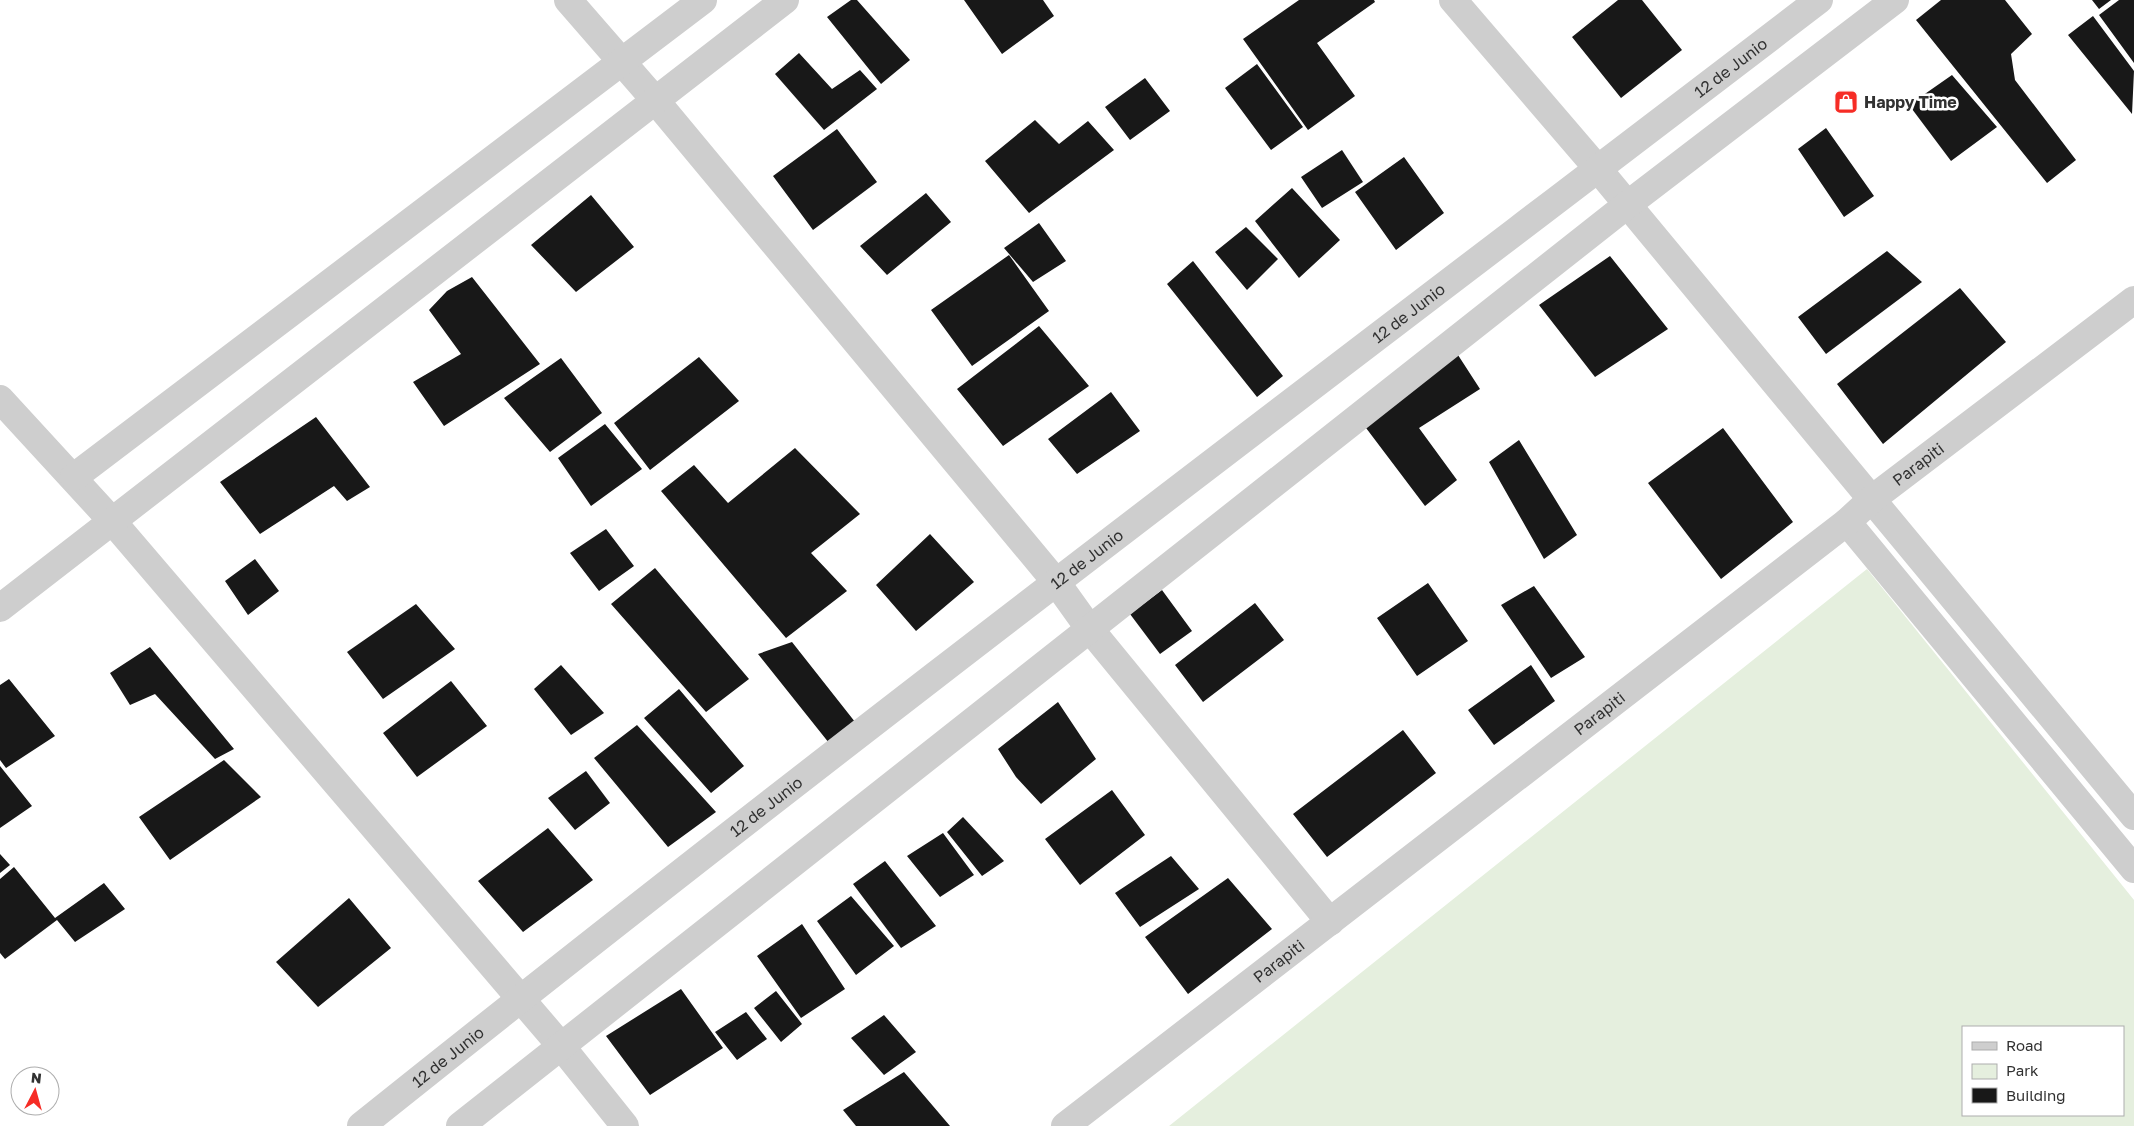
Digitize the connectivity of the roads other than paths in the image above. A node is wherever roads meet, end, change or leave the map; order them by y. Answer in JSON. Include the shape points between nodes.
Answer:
{"nodes":[{"id":1,"x":568,"y":0,"type":"edge"},
{"id":2,"x":703,"y":0,"type":"edge"},
{"id":3,"x":785,"y":0,"type":"edge"},
{"id":4,"x":1453,"y":0,"type":"edge"},
{"id":5,"x":1820,"y":0,"type":"edge"},
{"id":6,"x":1895,"y":0,"type":"edge"},
{"id":7,"x":623,"y":63,"type":"junction"},
{"id":8,"x":656,"y":100,"type":"junction"},
{"id":9,"x":1598,"y":169,"type":"junction"},
{"id":10,"x":1627,"y":205,"type":"junction"},
{"id":11,"x":2134,"y":300,"type":"edge"},
{"id":12,"x":0,"y":399,"type":"edge"},
{"id":13,"x":74,"y":477,"type":"junction"},
{"id":14,"x":1872,"y":499,"type":"junction"},
{"id":15,"x":113,"y":522,"type":"junction"},
{"id":16,"x":1847,"y":522,"type":"junction"},
{"id":17,"x":1056,"y":582,"type":"junction"},
{"id":18,"x":0,"y":608,"type":"edge"},
{"id":19,"x":1089,"y":628,"type":"junction"},
{"id":20,"x":2134,"y":816,"type":"edge"},
{"id":21,"x":2134,"y":869,"type":"edge"},
{"id":22,"x":1330,"y":922,"type":"junction"},
{"id":23,"x":520,"y":999,"type":"junction"},
{"id":24,"x":561,"y":1046,"type":"junction"},
{"id":25,"x":361,"y":1126,"type":"edge"},
{"id":26,"x":460,"y":1126,"type":"edge"},
{"id":27,"x":625,"y":1126,"type":"edge"},
{"id":28,"x":1065,"y":1126,"type":"edge"}],
"edges":[{"from":1,"to":7,"type":"street"},
{"from":2,"to":7,"type":"street"},
{"from":3,"to":8,"type":"street"},
{"from":4,"to":9,"type":"street"},
{"from":5,"to":9,"type":"street","name":"12 de Junio"},
{"from":6,"to":10,"type":"street"},
{"from":7,"to":8,"type":"street"},
{"from":7,"to":13,"type":"street"},
{"from":8,"to":15,"type":"street"},
{"from":8,"to":17,"type":"street"},
{"from":9,"to":10,"type":"street"},
{"from":9,"to":17,"type":"street","name":"12 de Junio"},
{"from":10,"to":14,"type":"street"},
{"from":10,"to":19,"type":"street"},
{"from":11,"to":14,"type":"street","name":"Parapiti"},
{"from":12,"to":13,"type":"street"},
{"from":13,"to":15,"type":"street"},
{"from":14,"to":16,"type":"street","name":"Parapiti"},
{"from":14,"to":20,"type":"street"},
{"from":15,"to":18,"type":"street"},
{"from":15,"to":23,"type":"street"},
{"from":16,"to":21,"type":"street"},
{"from":16,"to":22,"type":"street","name":"Parapiti"},
{"from":17,"to":19,"type":"street"},
{"from":17,"to":23,"type":"street","name":"12 de Junio"},
{"from":19,"to":22,"type":"street"},
{"from":19,"to":24,"type":"street"},
{"from":22,"to":28,"type":"street","name":"Parapiti"},
{"from":23,"to":24,"type":"street"},
{"from":23,"to":25,"type":"street","name":"12 de Junio"},
{"from":24,"to":26,"type":"street"},
{"from":24,"to":27,"type":"street"}]}
